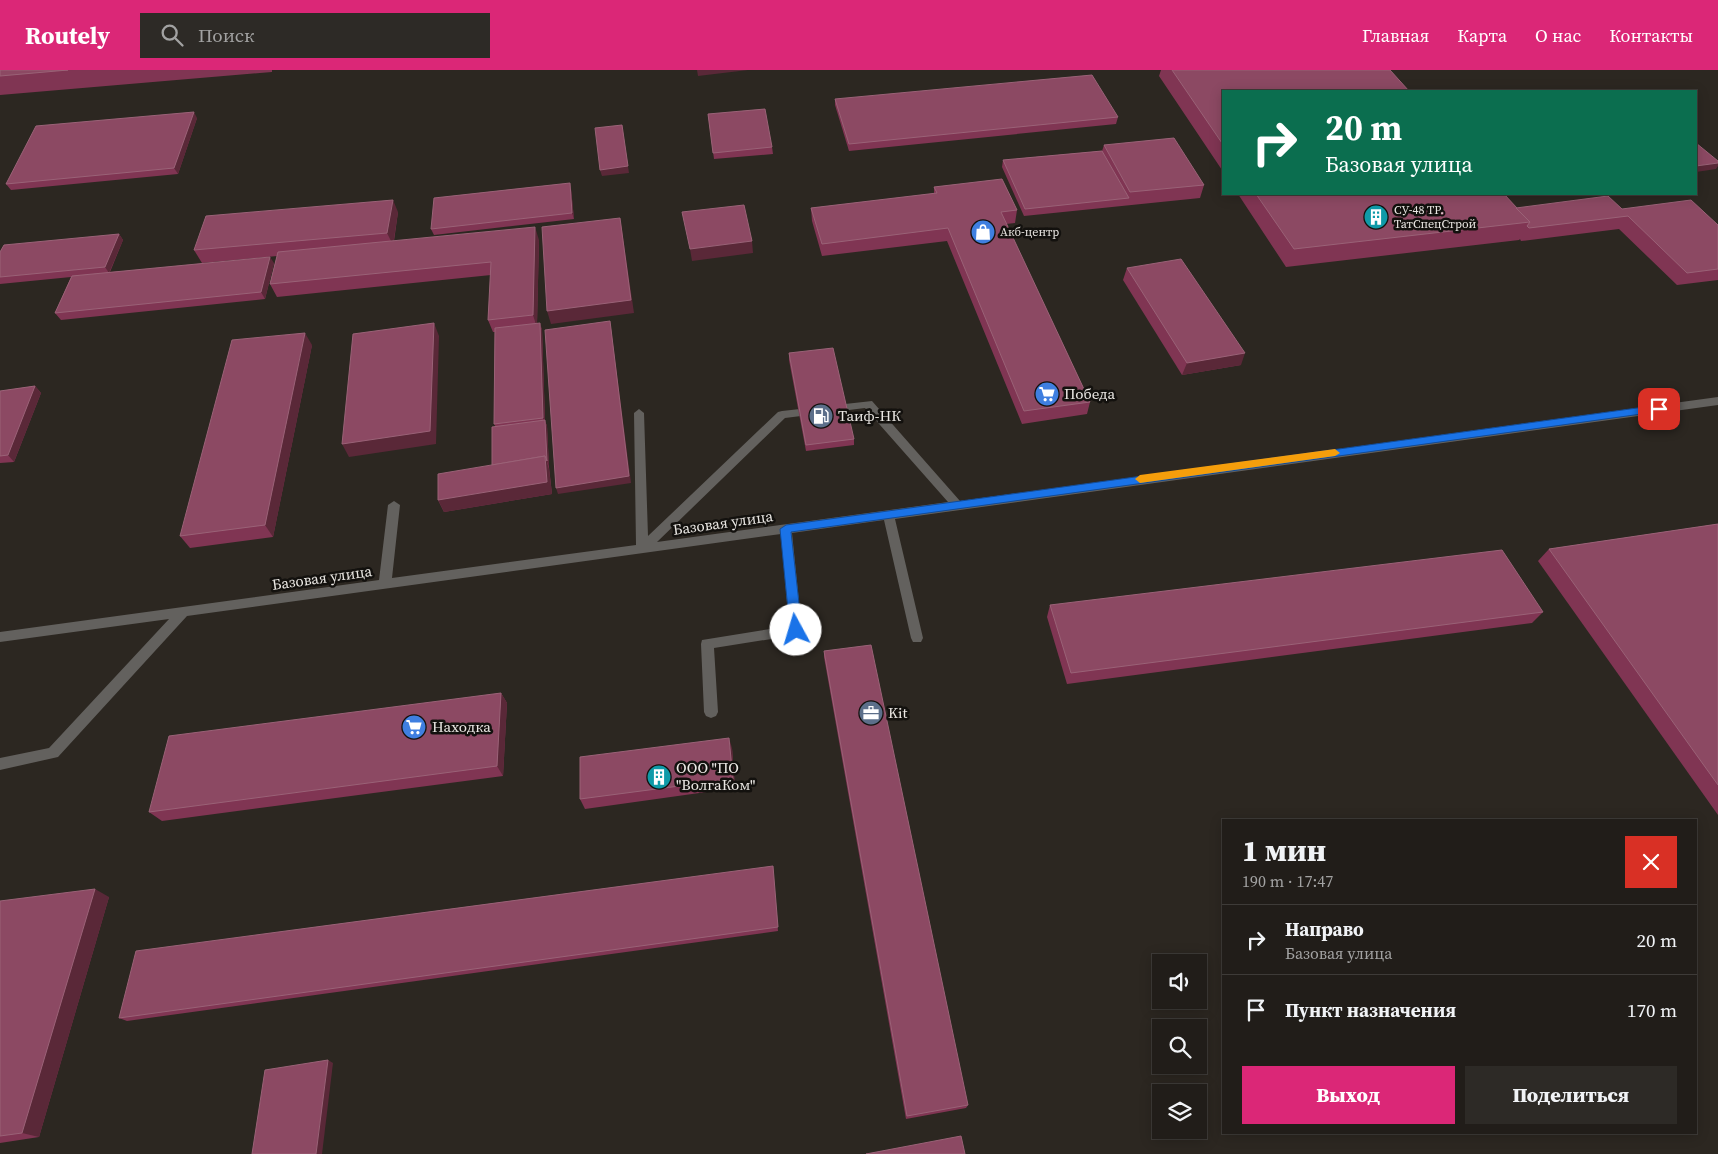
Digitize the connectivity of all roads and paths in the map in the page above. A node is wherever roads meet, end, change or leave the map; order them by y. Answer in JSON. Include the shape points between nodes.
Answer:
{"nodes":[{"id":1,"x":1718,"y":401,"type":"edge"},
{"id":2,"x":639,"y":413,"type":"dead end"},
{"id":3,"x":956,"y":504,"type":"junction"},
{"id":4,"x":394,"y":505,"type":"dead end"},
{"id":5,"x":888,"y":514,"type":"junction"},
{"id":6,"x":786,"y":529,"type":"junction"},
{"id":7,"x":642,"y":550,"type":"junction"},
{"id":8,"x":385,"y":584,"type":"junction"},
{"id":9,"x":184,"y":611,"type":"junction"},
{"id":10,"x":796,"y":630,"type":"junction"},
{"id":11,"x":0,"y":637,"type":"edge"},
{"id":12,"x":917,"y":638,"type":"dead end"},
{"id":13,"x":798,"y":650,"type":"dead end"},
{"id":14,"x":711,"y":712,"type":"dead end"},
{"id":15,"x":0,"y":764,"type":"edge"}],
"edges":[{"from":1,"to":3,"type":"street","name":"Базовая улица"},
{"from":2,"to":7,"type":"street"},
{"from":3,"to":5,"type":"street","name":"Базовая улица"},
{"from":3,"to":7,"type":"street","via":[[868,404],[782,415]]},
{"from":4,"to":8,"type":"street"},
{"from":5,"to":6,"type":"street","name":"Базовая улица"},
{"from":5,"to":12,"type":"street"},
{"from":6,"to":7,"type":"street","name":"Базовая улица"},
{"from":6,"to":10,"type":"street"},
{"from":7,"to":8,"type":"street","name":"Базовая улица"},
{"from":8,"to":9,"type":"street","name":"Базовая улица"},
{"from":9,"to":11,"type":"street","name":"Базовая улица"},
{"from":9,"to":15,"type":"street","via":[[53,753]]},
{"from":10,"to":13,"type":"street"},
{"from":10,"to":14,"type":"street","via":[[707,644]]}]}
